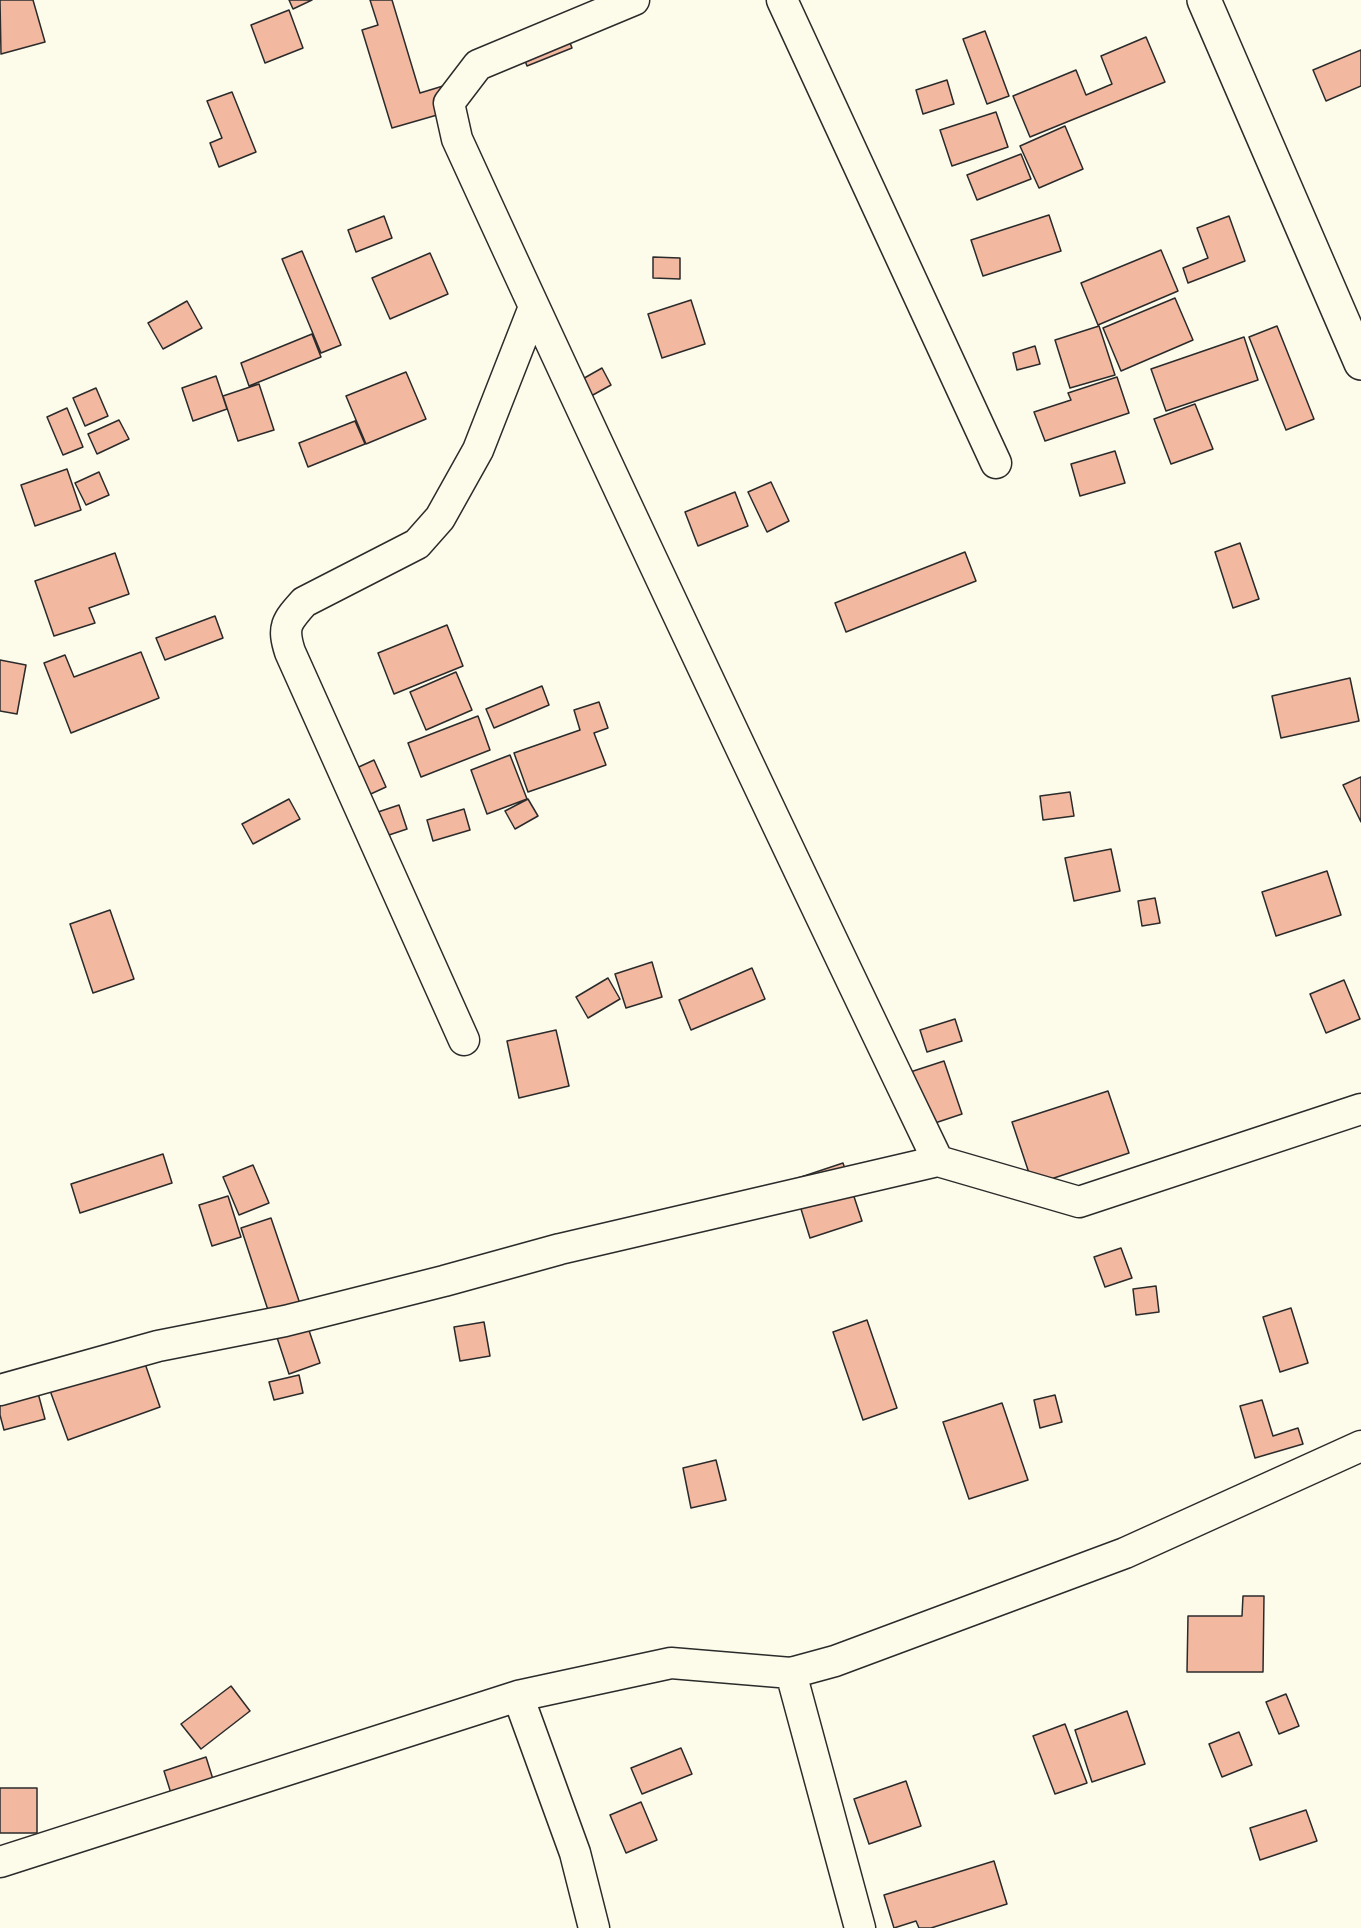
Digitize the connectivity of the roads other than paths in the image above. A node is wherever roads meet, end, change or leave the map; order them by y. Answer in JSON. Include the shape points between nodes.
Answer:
{"nodes":[{"id":1,"x":634,"y":0,"type":"edge"},
{"id":2,"x":782,"y":0,"type":"edge"},
{"id":3,"x":1204,"y":0,"type":"edge"},
{"id":4,"x":534,"y":308,"type":"junction"},
{"id":5,"x":1361,"y":363,"type":"edge"},
{"id":6,"x":996,"y":463,"type":"dead end"},
{"id":7,"x":464,"y":1040,"type":"dead end"},
{"id":8,"x":1361,"y":1109,"type":"edge"},
{"id":9,"x":938,"y":1161,"type":"junction"},
{"id":10,"x":0,"y":1390,"type":"edge"},
{"id":11,"x":1361,"y":1446,"type":"edge"},
{"id":12,"x":791,"y":1673,"type":"junction"},
{"id":13,"x":518,"y":1696,"type":"junction"},
{"id":14,"x":0,"y":1862,"type":"edge"},
{"id":15,"x":594,"y":1928,"type":"edge"},
{"id":16,"x":860,"y":1928,"type":"edge"}],
"edges":[{"from":1,"to":4,"type":"street","via":[[478,64],[449,103],[458,139]]},
{"from":2,"to":6,"type":"street"},
{"from":3,"to":5,"type":"street"},
{"from":4,"to":7,"type":"street","via":[[478,450],[440,518],[417,544],[304,602],[291,616],[284,634]]},
{"from":4,"to":9,"type":"street"},
{"from":8,"to":9,"type":"street","via":[[1079,1202]]},
{"from":9,"to":10,"type":"street","via":[[560,1249],[285,1321],[158,1346]]},
{"from":11,"to":12,"type":"street","via":[[1125,1552],[835,1661]]},
{"from":12,"to":13,"type":"street","via":[[671,1663]]},
{"from":12,"to":16,"type":"street"},
{"from":13,"to":14,"type":"street"},
{"from":13,"to":15,"type":"street","via":[[575,1853]]}]}
